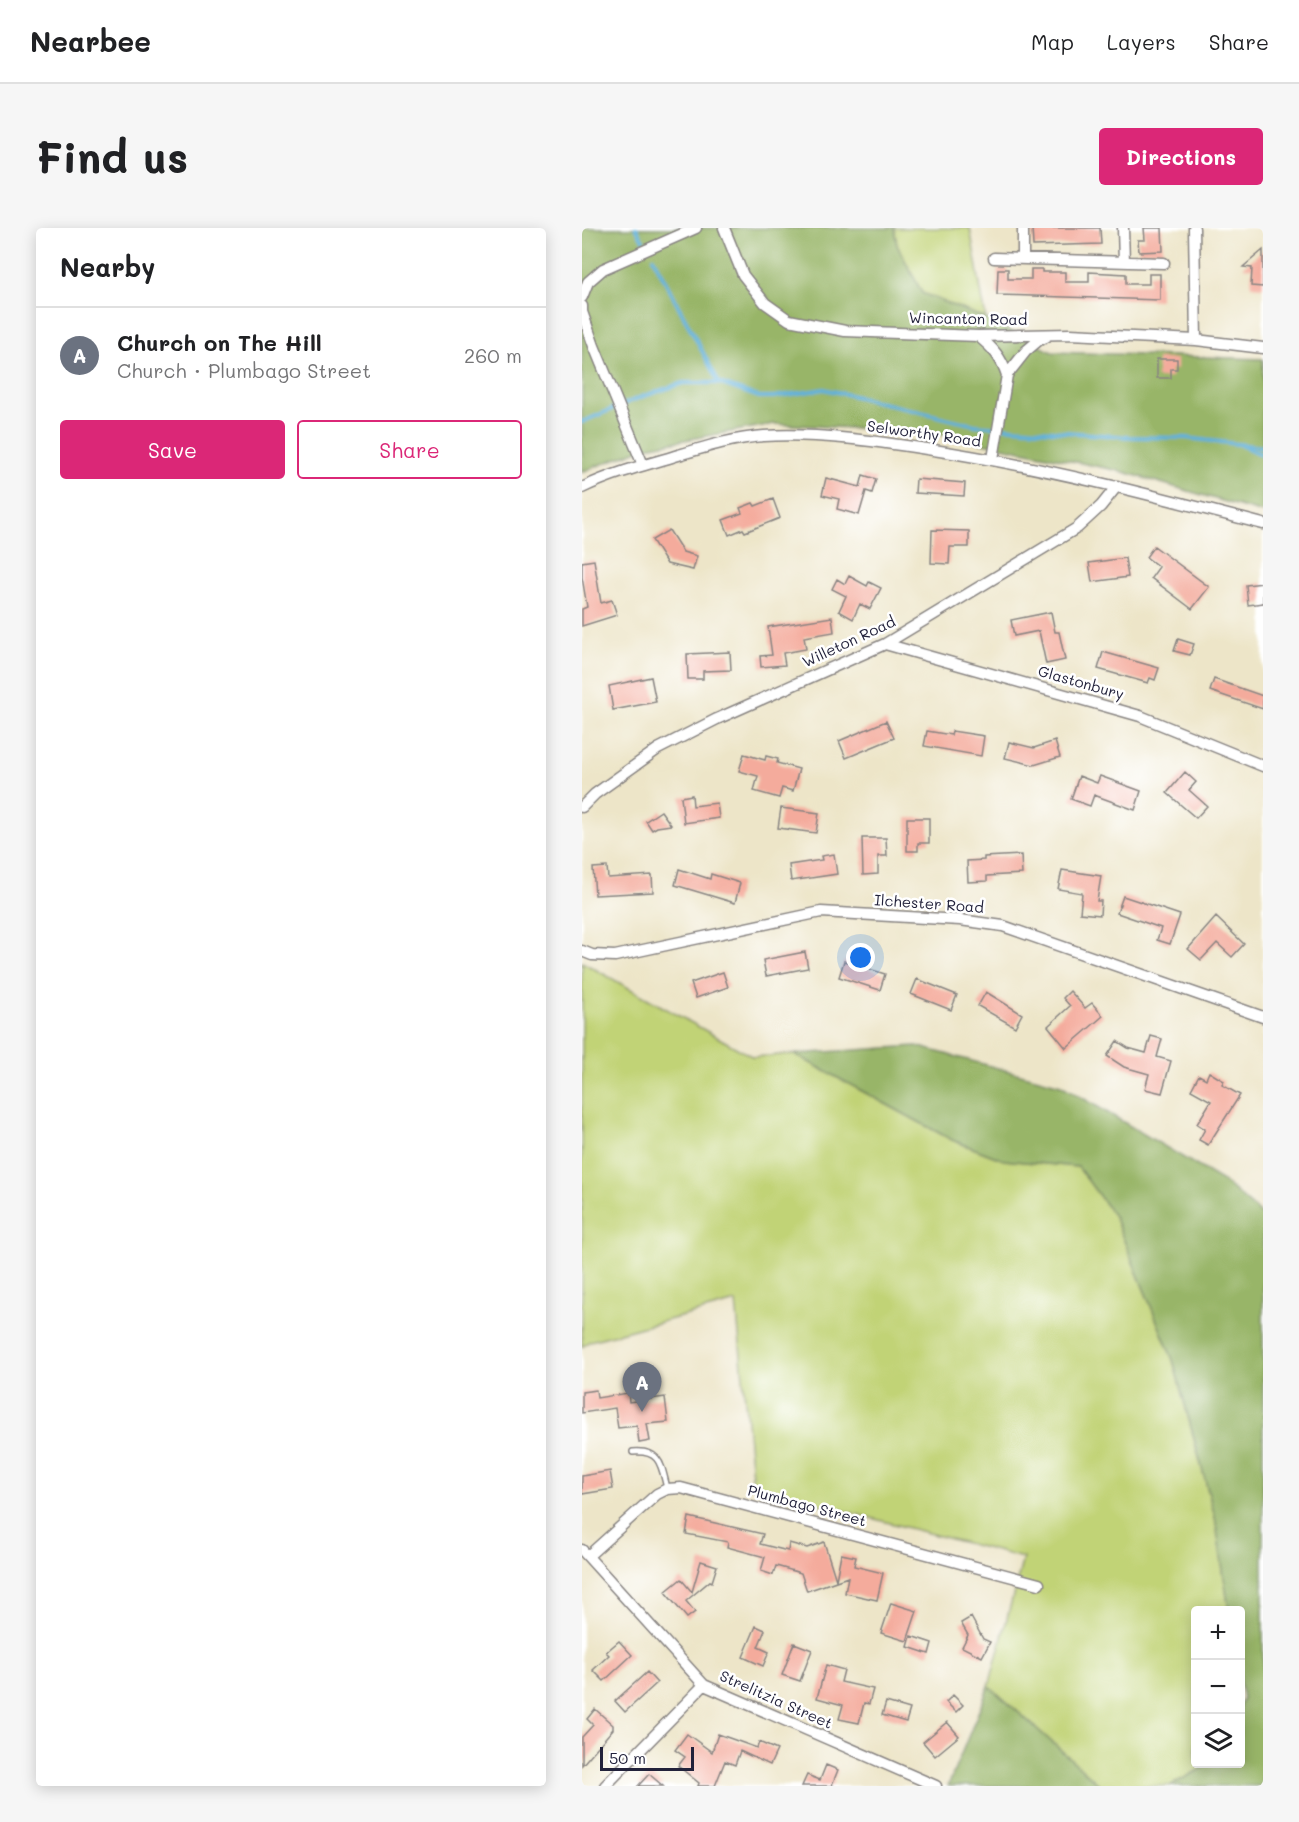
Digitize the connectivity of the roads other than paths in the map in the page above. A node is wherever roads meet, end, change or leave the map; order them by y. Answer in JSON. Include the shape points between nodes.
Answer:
{"nodes":[{"id":1,"x":696,"y":228,"type":"edge"},
{"id":2,"x":724,"y":228,"type":"edge"},
{"id":3,"x":1023,"y":228,"type":"edge"},
{"id":4,"x":1124,"y":228,"type":"edge"},
{"id":5,"x":1194,"y":228,"type":"edge"},
{"id":6,"x":994,"y":258,"type":"dead end"},
{"id":7,"x":1023,"y":259,"type":"junction"},
{"id":8,"x":1124,"y":262,"type":"junction"},
{"id":9,"x":1164,"y":263,"type":"dead end"},
{"id":10,"x":582,"y":297,"type":"edge"},
{"id":11,"x":582,"y":306,"type":"edge"},
{"id":12,"x":1055,"y":334,"type":"junction"},
{"id":13,"x":978,"y":336,"type":"junction"},
{"id":14,"x":1196,"y":340,"type":"junction"},
{"id":15,"x":1263,"y":348,"type":"edge"},
{"id":16,"x":1007,"y":375,"type":"junction"},
{"id":17,"x":993,"y":459,"type":"junction"},
{"id":18,"x":643,"y":465,"type":"junction"},
{"id":19,"x":1117,"y":486,"type":"junction"},
{"id":20,"x":582,"y":488,"type":"edge"},
{"id":21,"x":1263,"y":524,"type":"edge"},
{"id":22,"x":885,"y":644,"type":"junction"},
{"id":23,"x":1263,"y":766,"type":"edge"},
{"id":24,"x":582,"y":807,"type":"edge"},
{"id":25,"x":582,"y":951,"type":"edge"},
{"id":26,"x":1263,"y":1017,"type":"edge"},
{"id":27,"x":633,"y":1452,"type":"dead end"},
{"id":28,"x":667,"y":1489,"type":"junction"},
{"id":29,"x":585,"y":1553,"type":"edge"},
{"id":30,"x":1039,"y":1584,"type":"dead end"},
{"id":31,"x":704,"y":1685,"type":"junction"},
{"id":32,"x":605,"y":1786,"type":"edge"},
{"id":33,"x":936,"y":1786,"type":"edge"}],
"edges":[{"from":1,"to":10,"type":"street","via":[[603,269],[588,282]]},
{"from":2,"to":13,"type":"street","name":"Wincanton Road","via":[[743,274],[765,303],[789,320],[845,331]]},
{"from":3,"to":7,"type":"street"},
{"from":4,"to":8,"type":"street"},
{"from":5,"to":14,"type":"street"},
{"from":6,"to":7,"type":"street"},
{"from":7,"to":8,"type":"street"},
{"from":8,"to":9,"type":"street"},
{"from":11,"to":18,"type":"street","via":[[594,346]]},
{"from":12,"to":13,"type":"street","name":"Wincanton Road"},
{"from":12,"to":14,"type":"street","name":"Wincanton Road"},
{"from":12,"to":16,"type":"street","via":[[1038,340]]},
{"from":13,"to":16,"type":"street","via":[[997,353]]},
{"from":14,"to":15,"type":"street","name":"Wincanton Road"},
{"from":16,"to":17,"type":"street"},
{"from":17,"to":18,"type":"street","name":"Selworthy Road","via":[[886,443],[763,436],[716,444]]},
{"from":17,"to":19,"type":"street","name":"Selworthy Road"},
{"from":18,"to":20,"type":"street","name":"Selworthy Road"},
{"from":19,"to":21,"type":"street","name":"Selworthy Road"},
{"from":19,"to":22,"type":"street","name":"Willeton Road","via":[[1077,528]]},
{"from":22,"to":23,"type":"street","name":"Glastonbury","via":[[1140,716]]},
{"from":22,"to":24,"type":"street","name":"Willeton Road","via":[[658,749]]},
{"from":25,"to":26,"type":"street","name":"Ilchester Road","via":[[615,956],[821,912],[960,920],[1003,926]]},
{"from":27,"to":28,"type":"lane","via":[[646,1451],[659,1460]]},
{"from":28,"to":29,"type":"street"},
{"from":28,"to":30,"type":"street","name":"Plumbago Street","via":[[693,1491]]},
{"from":29,"to":31,"type":"street","name":"Strelitzia Street"},
{"from":31,"to":32,"type":"street"},
{"from":31,"to":33,"type":"street","name":"Strelitzia Street"}]}
